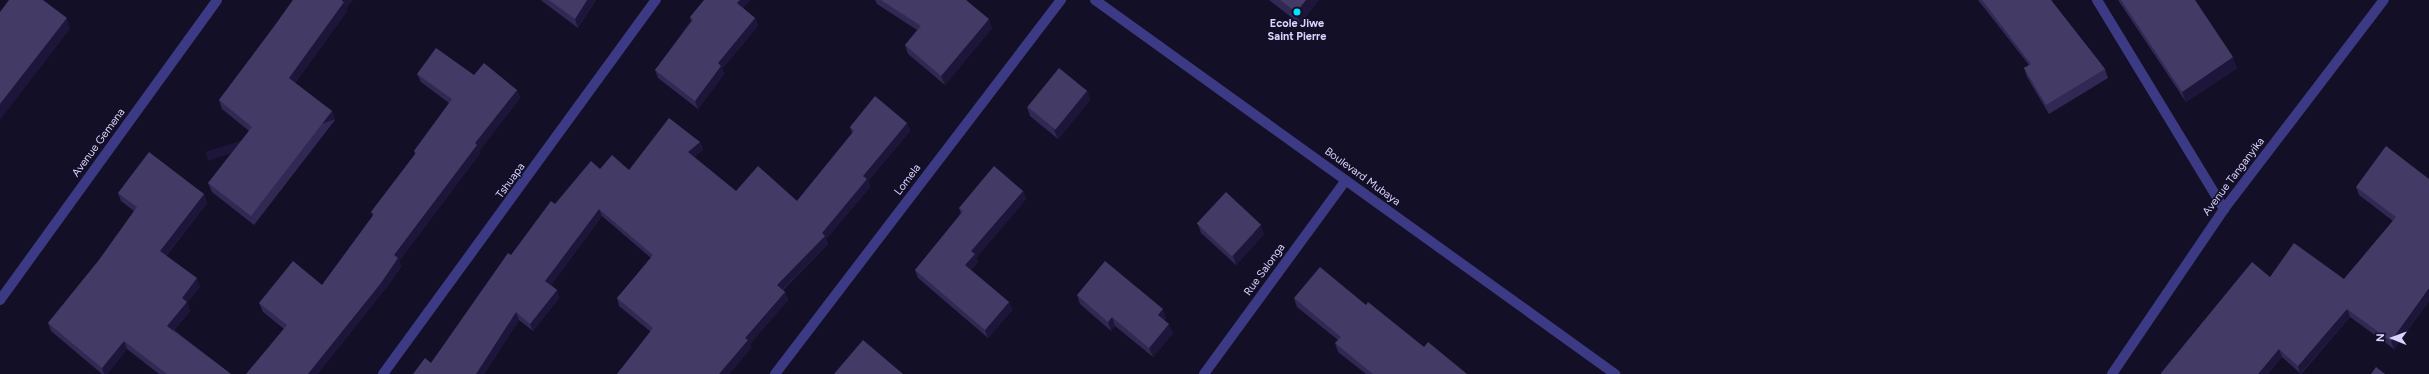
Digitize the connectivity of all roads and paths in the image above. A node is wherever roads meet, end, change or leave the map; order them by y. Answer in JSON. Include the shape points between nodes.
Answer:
{"nodes":[{"id":1,"x":217,"y":0,"type":"edge"},
{"id":2,"x":656,"y":0,"type":"edge"},
{"id":3,"x":1061,"y":0,"type":"edge"},
{"id":4,"x":1095,"y":0,"type":"edge"},
{"id":5,"x":2097,"y":0,"type":"edge"},
{"id":6,"x":2384,"y":0,"type":"edge"},
{"id":7,"x":1346,"y":180,"type":"junction"},
{"id":8,"x":2224,"y":209,"type":"junction"},
{"id":9,"x":0,"y":300,"type":"edge"},
{"id":10,"x":383,"y":374,"type":"edge"},
{"id":11,"x":775,"y":374,"type":"edge"},
{"id":12,"x":1204,"y":374,"type":"edge"},
{"id":13,"x":1615,"y":374,"type":"edge"},
{"id":14,"x":2112,"y":374,"type":"edge"}],
"edges":[{"from":1,"to":9,"type":"street","name":"Avenue Gemena"},
{"from":2,"to":10,"type":"street","name":"Tshuapa"},
{"from":3,"to":11,"type":"street","name":"Lomela"},
{"from":4,"to":7,"type":"street","name":"Boulevard Mubaya"},
{"from":5,"to":8,"type":"street"},
{"from":6,"to":8,"type":"street","name":"Avenue Tanganyika"},
{"from":7,"to":12,"type":"street","name":"Rue Salonga"},
{"from":7,"to":13,"type":"street","name":"Boulevard Mubaya"},
{"from":8,"to":14,"type":"street","name":"Avenue Tanganyika"}]}
